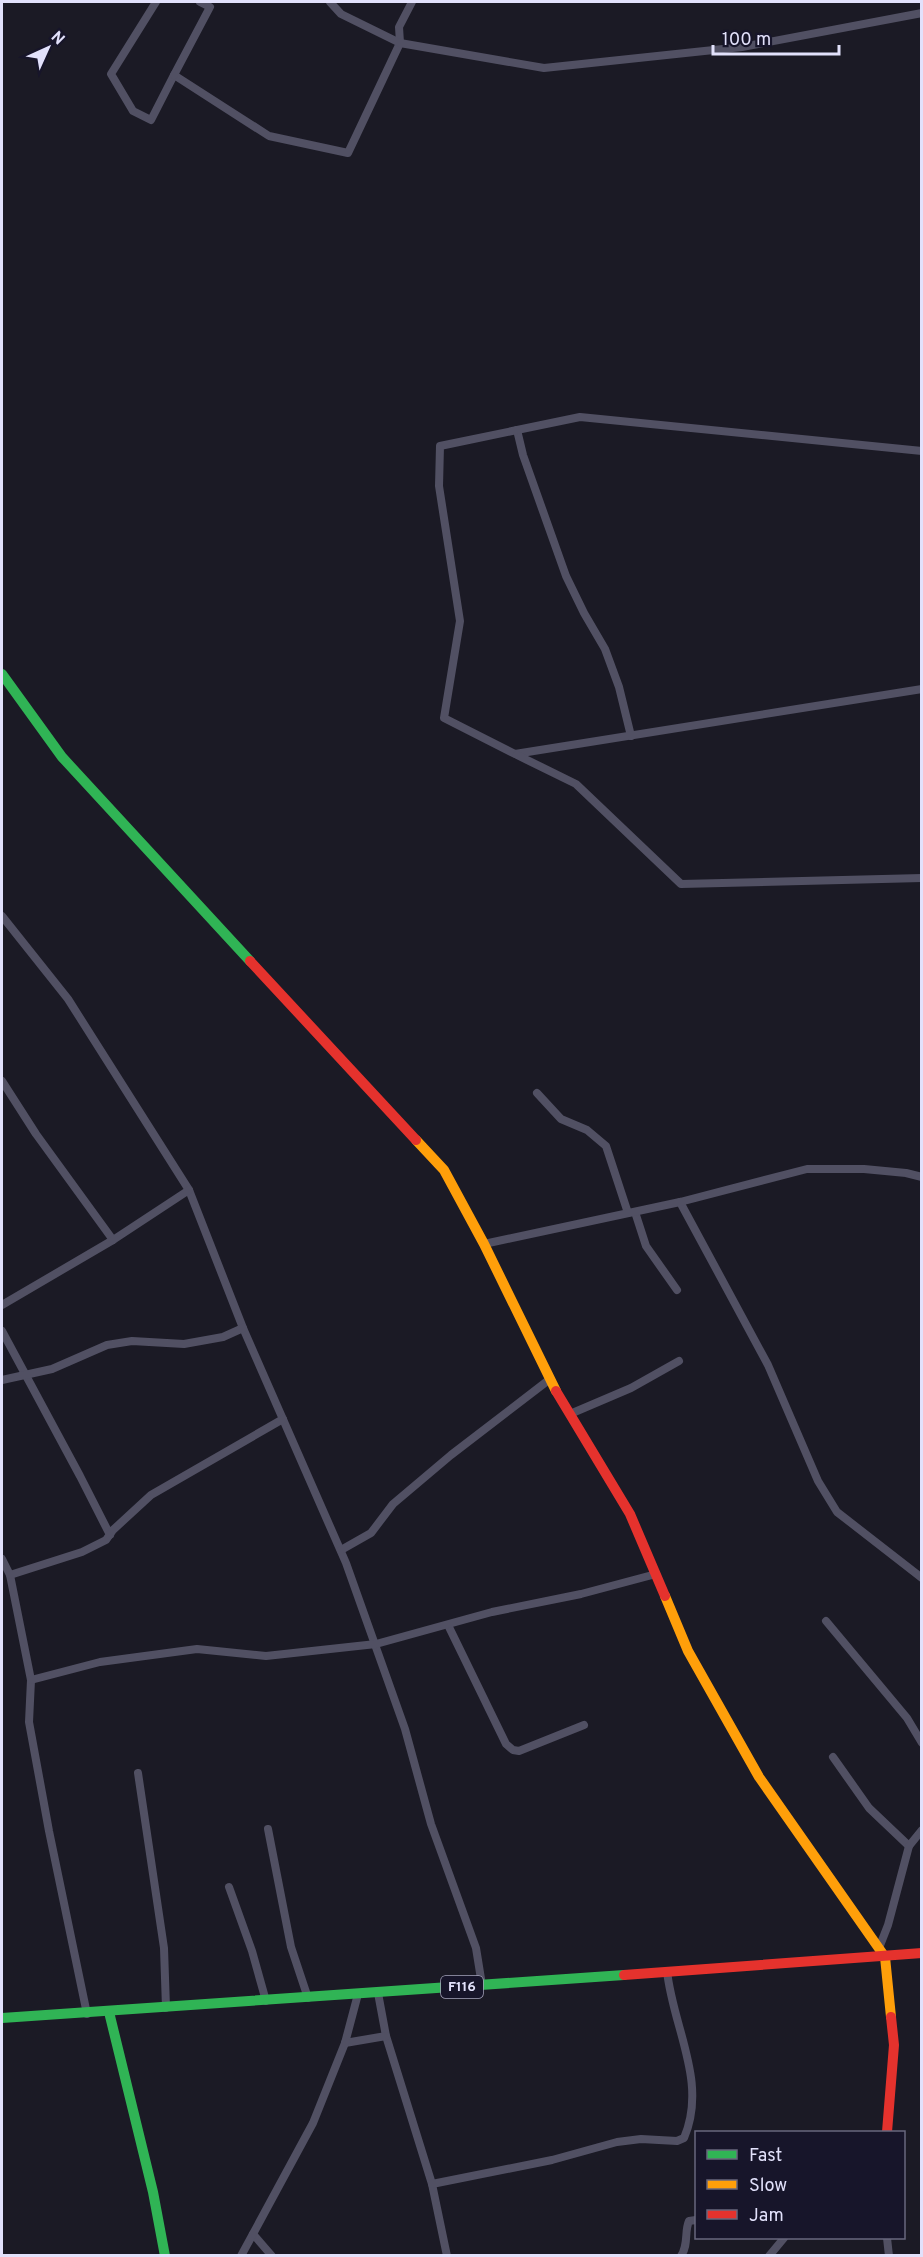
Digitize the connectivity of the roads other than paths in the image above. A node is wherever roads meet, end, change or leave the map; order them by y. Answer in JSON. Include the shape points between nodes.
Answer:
{"nodes":[{"id":1,"x":156,"y":2,"type":"edge"},
{"id":2,"x":200,"y":2,"type":"edge"},
{"id":3,"x":330,"y":2,"type":"edge"},
{"id":4,"x":412,"y":2,"type":"edge"},
{"id":5,"x":921,"y":13,"type":"edge"},
{"id":6,"x":399,"y":43,"type":"junction"},
{"id":7,"x":174,"y":75,"type":"junction"},
{"id":8,"x":517,"y":430,"type":"junction"},
{"id":9,"x":921,"y":451,"type":"edge"},
{"id":10,"x":2,"y":674,"type":"edge"},
{"id":11,"x":921,"y":689,"type":"edge"},
{"id":12,"x":631,"y":736,"type":"junction"},
{"id":13,"x":515,"y":754,"type":"junction"},
{"id":14,"x":921,"y":879,"type":"edge"},
{"id":15,"x":2,"y":916,"type":"edge"},
{"id":16,"x":2,"y":1081,"type":"edge"},
{"id":17,"x":537,"y":1093,"type":"dead end"},
{"id":18,"x":921,"y":1177,"type":"edge"},
{"id":19,"x":189,"y":1190,"type":"junction"},
{"id":20,"x":680,"y":1202,"type":"junction"},
{"id":21,"x":631,"y":1213,"type":"junction"},
{"id":22,"x":113,"y":1240,"type":"junction"},
{"id":23,"x":484,"y":1244,"type":"junction"},
{"id":24,"x":677,"y":1290,"type":"dead end"},
{"id":25,"x":2,"y":1305,"type":"edge"},
{"id":26,"x":243,"y":1328,"type":"junction"},
{"id":27,"x":2,"y":1331,"type":"edge"},
{"id":28,"x":679,"y":1361,"type":"dead end"},
{"id":29,"x":26,"y":1374,"type":"junction"},
{"id":30,"x":550,"y":1379,"type":"junction"},
{"id":31,"x":2,"y":1380,"type":"edge"},
{"id":32,"x":570,"y":1414,"type":"junction"},
{"id":33,"x":283,"y":1419,"type":"junction"},
{"id":34,"x":110,"y":1535,"type":"junction"},
{"id":35,"x":341,"y":1550,"type":"junction"},
{"id":36,"x":2,"y":1559,"type":"edge"},
{"id":37,"x":656,"y":1574,"type":"junction"},
{"id":38,"x":10,"y":1575,"type":"junction"},
{"id":39,"x":921,"y":1578,"type":"edge"},
{"id":40,"x":826,"y":1622,"type":"dead end"},
{"id":41,"x":448,"y":1625,"type":"junction"},
{"id":42,"x":376,"y":1644,"type":"junction"},
{"id":43,"x":31,"y":1680,"type":"junction"},
{"id":44,"x":584,"y":1725,"type":"dead end"},
{"id":45,"x":921,"y":1743,"type":"edge"},
{"id":46,"x":833,"y":1757,"type":"dead end"},
{"id":47,"x":138,"y":1773,"type":"dead end"},
{"id":48,"x":268,"y":1829,"type":"dead end"},
{"id":49,"x":921,"y":1830,"type":"edge"},
{"id":50,"x":909,"y":1846,"type":"junction"},
{"id":51,"x":228,"y":1887,"type":"dead end"},
{"id":52,"x":882,"y":1952,"type":"junction"},
{"id":53,"x":921,"y":1953,"type":"edge"},
{"id":54,"x":667,"y":1971,"type":"junction"},
{"id":55,"x":482,"y":1985,"type":"junction"},
{"id":56,"x":378,"y":1993,"type":"junction"},
{"id":57,"x":358,"y":1994,"type":"junction"},
{"id":58,"x":308,"y":1998,"type":"junction"},
{"id":59,"x":266,"y":2001,"type":"junction"},
{"id":60,"x":166,"y":2008,"type":"junction"},
{"id":61,"x":109,"y":2013,"type":"junction"},
{"id":62,"x":87,"y":2014,"type":"junction"},
{"id":63,"x":2,"y":2018,"type":"edge"},
{"id":64,"x":386,"y":2036,"type":"junction"},
{"id":65,"x":345,"y":2043,"type":"junction"},
{"id":66,"x":887,"y":2131,"type":"edge"},
{"id":67,"x":432,"y":2184,"type":"junction"},
{"id":68,"x":695,"y":2220,"type":"edge"},
{"id":69,"x":254,"y":2234,"type":"junction"},
{"id":70,"x":783,"y":2239,"type":"edge"},
{"id":71,"x":887,"y":2239,"type":"edge"},
{"id":72,"x":165,"y":2256,"type":"edge"},
{"id":73,"x":241,"y":2256,"type":"edge"},
{"id":74,"x":272,"y":2256,"type":"edge"},
{"id":75,"x":447,"y":2256,"type":"edge"},
{"id":76,"x":681,"y":2256,"type":"edge"},
{"id":77,"x":769,"y":2256,"type":"edge"},
{"id":78,"x":889,"y":2256,"type":"edge"}],
"edges":[{"from":1,"to":7,"type":"street","via":[[111,74],[133,111],[151,120]]},
{"from":2,"to":7,"type":"street","via":[[210,7]]},
{"from":3,"to":6,"type":"street","via":[[341,14]]},
{"from":4,"to":6,"type":"street","via":[[399,27]]},
{"from":5,"to":6,"type":"street","via":[[742,47],[544,68]]},
{"from":6,"to":7,"type":"street","via":[[348,153],[269,136]]},
{"from":8,"to":9,"type":"street","via":[[580,417]]},
{"from":8,"to":12,"type":"street","via":[[563,567],[605,649]]},
{"from":8,"to":13,"type":"street","via":[[440,446],[439,486],[460,621],[444,718]]},
{"from":10,"to":23,"type":"street","via":[[63,757],[444,1170]]},
{"from":11,"to":12,"type":"street"},
{"from":12,"to":13,"type":"street"},
{"from":13,"to":14,"type":"street","via":[[576,784],[681,884]]},
{"from":15,"to":19,"type":"street","via":[[68,999]]},
{"from":16,"to":22,"type":"street"},
{"from":17,"to":21,"type":"street","via":[[561,1119],[587,1130],[606,1146]]},
{"from":18,"to":20,"type":"street","via":[[864,1169],[807,1169]]},
{"from":19,"to":22,"type":"street"},
{"from":19,"to":26,"type":"street"},
{"from":20,"to":21,"type":"street"},
{"from":20,"to":39,"type":"street","via":[[768,1365],[818,1481],[837,1512]]},
{"from":21,"to":23,"type":"street"},
{"from":21,"to":24,"type":"street","via":[[646,1246]]},
{"from":22,"to":25,"type":"street"},
{"from":23,"to":30,"type":"street"},
{"from":26,"to":29,"type":"street","via":[[222,1337],[184,1344],[132,1341],[106,1345],[52,1369]]},
{"from":26,"to":33,"type":"street"},
{"from":27,"to":29,"type":"street"},
{"from":28,"to":32,"type":"street","via":[[631,1388]]},
{"from":29,"to":31,"type":"street"},
{"from":29,"to":34,"type":"street"},
{"from":30,"to":32,"type":"street"},
{"from":30,"to":35,"type":"street","via":[[393,1504],[371,1533]]},
{"from":32,"to":37,"type":"street","via":[[630,1514]]},
{"from":33,"to":34,"type":"street","via":[[151,1495]]},
{"from":33,"to":35,"type":"street"},
{"from":34,"to":38,"type":"street","via":[[82,1552]]},
{"from":35,"to":42,"type":"street"},
{"from":36,"to":38,"type":"street"},
{"from":37,"to":41,"type":"street"},
{"from":37,"to":52,"type":"street","via":[[688,1651],[759,1777]]},
{"from":38,"to":43,"type":"street"},
{"from":40,"to":45,"type":"street","via":[[907,1718]]},
{"from":41,"to":42,"type":"street"},
{"from":41,"to":44,"type":"street","via":[[513,1750]]},
{"from":42,"to":43,"type":"street","via":[[266,1656],[197,1649],[100,1662]]},
{"from":42,"to":55,"type":"street","via":[[431,1824],[476,1948]]},
{"from":43,"to":62,"type":"street","via":[[29,1722]]},
{"from":46,"to":50,"type":"street","via":[[869,1808]]},
{"from":47,"to":60,"type":"street","via":[[164,1948]]},
{"from":48,"to":58,"type":"street","via":[[291,1947]]},
{"from":49,"to":50,"type":"street"},
{"from":50,"to":52,"type":"street"},
{"from":51,"to":59,"type":"street"},
{"from":52,"to":53,"type":"street","number":"F116"},
{"from":52,"to":54,"type":"street","number":"F116"},
{"from":52,"to":66,"type":"street","via":[[894,2044]]},
{"from":54,"to":55,"type":"street","number":"F116"},
{"from":54,"to":67,"type":"street","via":[[690,2067],[694,2104],[684,2138],[617,2142],[552,2160]]},
{"from":55,"to":56,"type":"street","number":"F116"},
{"from":56,"to":57,"type":"street","number":"F116"},
{"from":56,"to":64,"type":"street"},
{"from":57,"to":58,"type":"street","number":"F116"},
{"from":57,"to":65,"type":"street"},
{"from":58,"to":59,"type":"street","number":"F116"},
{"from":59,"to":60,"type":"street","number":"F116"},
{"from":60,"to":61,"type":"street","number":"F116"},
{"from":61,"to":62,"type":"street","number":"F116"},
{"from":61,"to":72,"type":"street"},
{"from":62,"to":63,"type":"street","number":"F116"},
{"from":64,"to":65,"type":"street"},
{"from":64,"to":67,"type":"street"},
{"from":65,"to":69,"type":"street","via":[[313,2123]]},
{"from":67,"to":75,"type":"street"},
{"from":68,"to":76,"type":"street","via":[[687,2224],[687,2241]]},
{"from":69,"to":73,"type":"street"},
{"from":69,"to":74,"type":"street"},
{"from":70,"to":77,"type":"street"},
{"from":71,"to":78,"type":"street"}]}
